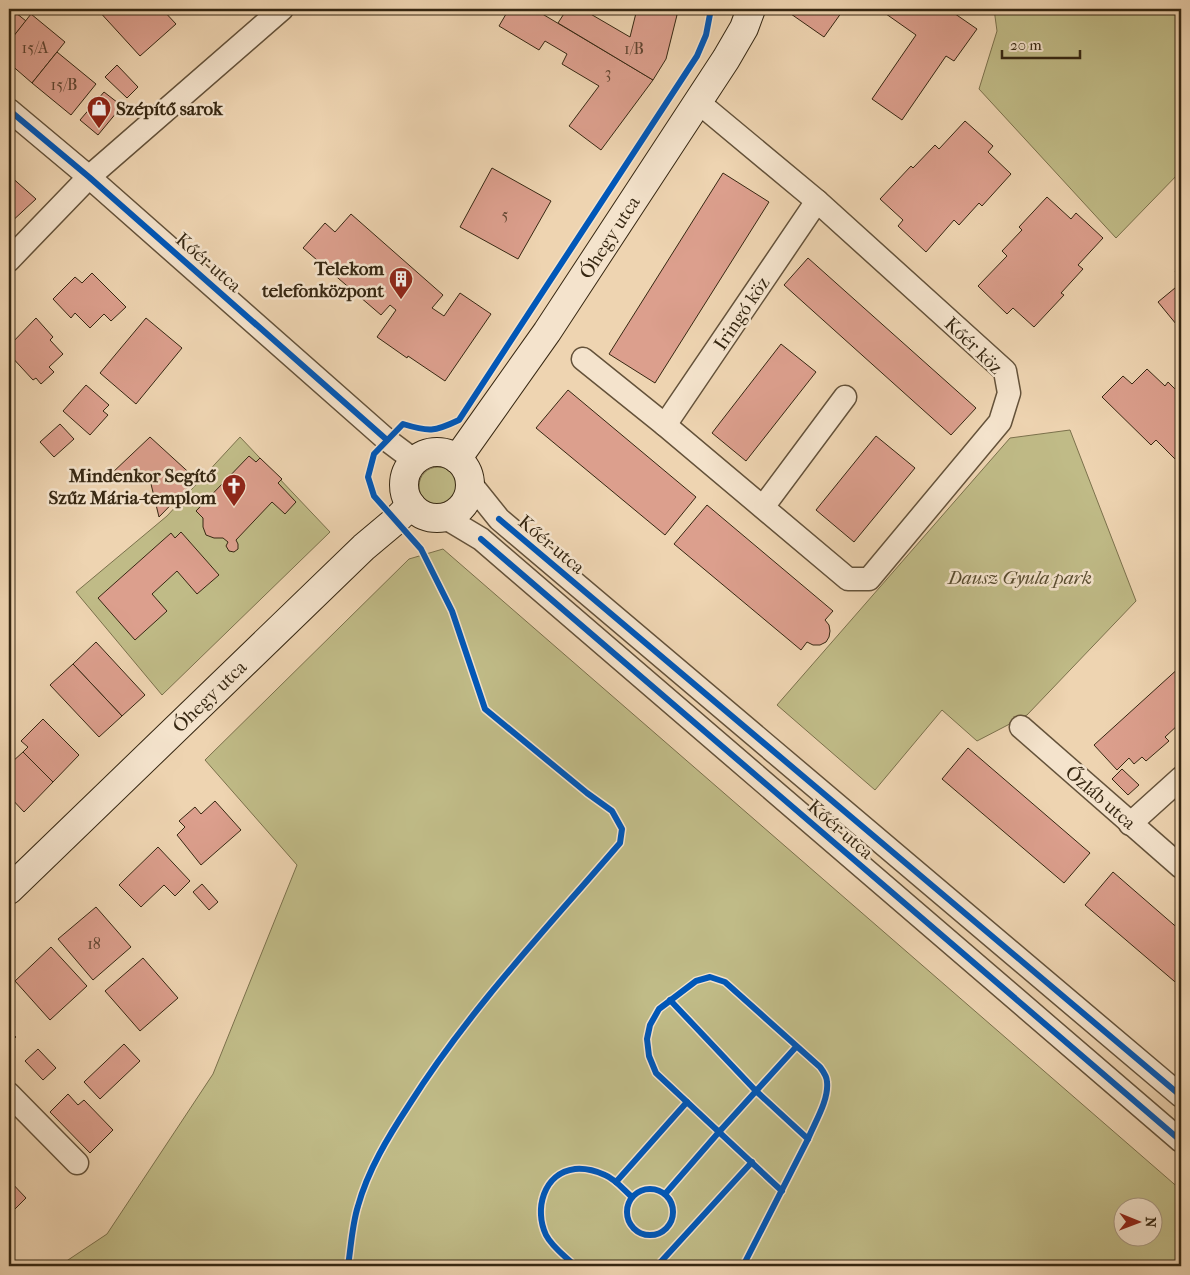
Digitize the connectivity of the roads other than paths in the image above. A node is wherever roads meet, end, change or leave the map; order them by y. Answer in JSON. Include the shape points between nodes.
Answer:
{"nodes":[{"id":1,"x":282,"y":9,"type":"edge"},
{"id":2,"x":751,"y":9,"type":"edge"},
{"id":3,"x":698,"y":102,"type":"junction"},
{"id":4,"x":9,"y":110,"type":"edge"},
{"id":5,"x":88,"y":177,"type":"junction"},
{"id":6,"x":817,"y":201,"type":"junction"},
{"id":7,"x":9,"y":260,"type":"edge"},
{"id":8,"x":583,"y":359,"type":"dead end"},
{"id":9,"x":845,"y":397,"type":"dead end"},
{"id":10,"x":665,"y":425,"type":"junction"},
{"id":11,"x":457,"y":459,"type":"junction"},
{"id":12,"x":415,"y":461,"type":"junction"},
{"id":13,"x":471,"y":484,"type":"junction"},
{"id":14,"x":411,"y":505,"type":"junction"},
{"id":15,"x":763,"y":507,"type":"junction"},
{"id":16,"x":446,"y":518,"type":"junction"},
{"id":17,"x":1021,"y":727,"type":"dead end"},
{"id":18,"x":1181,"y":778,"type":"edge"},
{"id":19,"x":1130,"y":824,"type":"junction"},
{"id":20,"x":1181,"y":867,"type":"edge"},
{"id":21,"x":9,"y":890,"type":"edge"},
{"id":22,"x":9,"y":1094,"type":"edge"},
{"id":23,"x":1181,"y":1096,"type":"edge"},
{"id":24,"x":1181,"y":1141,"type":"edge"},
{"id":25,"x":77,"y":1163,"type":"dead end"}],
"edges":[{"from":1,"to":5,"type":"street"},
{"from":2,"to":3,"type":"street","name":"Óhegy utca","via":[[744,28]]},
{"from":3,"to":6,"type":"street","name":"Kőér köz"},
{"from":3,"to":11,"type":"street","name":"Óhegy utca","via":[[548,332]]},
{"from":4,"to":5,"type":"street","name":"Kőér utca"},
{"from":5,"to":7,"type":"street"},
{"from":5,"to":12,"type":"street","name":"Kőér utca","via":[[387,440]]},
{"from":6,"to":10,"type":"street","name":"Iringó köz"},
{"from":6,"to":15,"type":"street","name":"Kőér köz","via":[[1006,372],[1009,393],[1000,422],[869,579],[848,579]]},
{"from":8,"to":10,"type":"street","name":"Kőér köz"},
{"from":9,"to":15,"type":"street"},
{"from":10,"to":15,"type":"street","name":"Kőér köz"},
{"from":11,"to":12,"type":"street","via":[[441,452],[426,454]]},
{"from":11,"to":13,"type":"street","via":[[468,473]]},
{"from":12,"to":14,"type":"street","via":[[406,474],[404,488]]},
{"from":13,"to":16,"type":"street","via":[[464,506]]},
{"from":13,"to":23,"type":"street","name":"Kőér utca","via":[[499,519]]},
{"from":14,"to":16,"type":"street","via":[[433,518]]},
{"from":14,"to":21,"type":"street","name":"Óhegy utca"},
{"from":16,"to":24,"type":"street","name":"Kőér utca","via":[[481,539]]},
{"from":17,"to":19,"type":"street","name":"Őzláb utca"},
{"from":18,"to":19,"type":"street"},
{"from":19,"to":20,"type":"street","name":"Őzláb utca"},
{"from":22,"to":25,"type":"street"}]}
